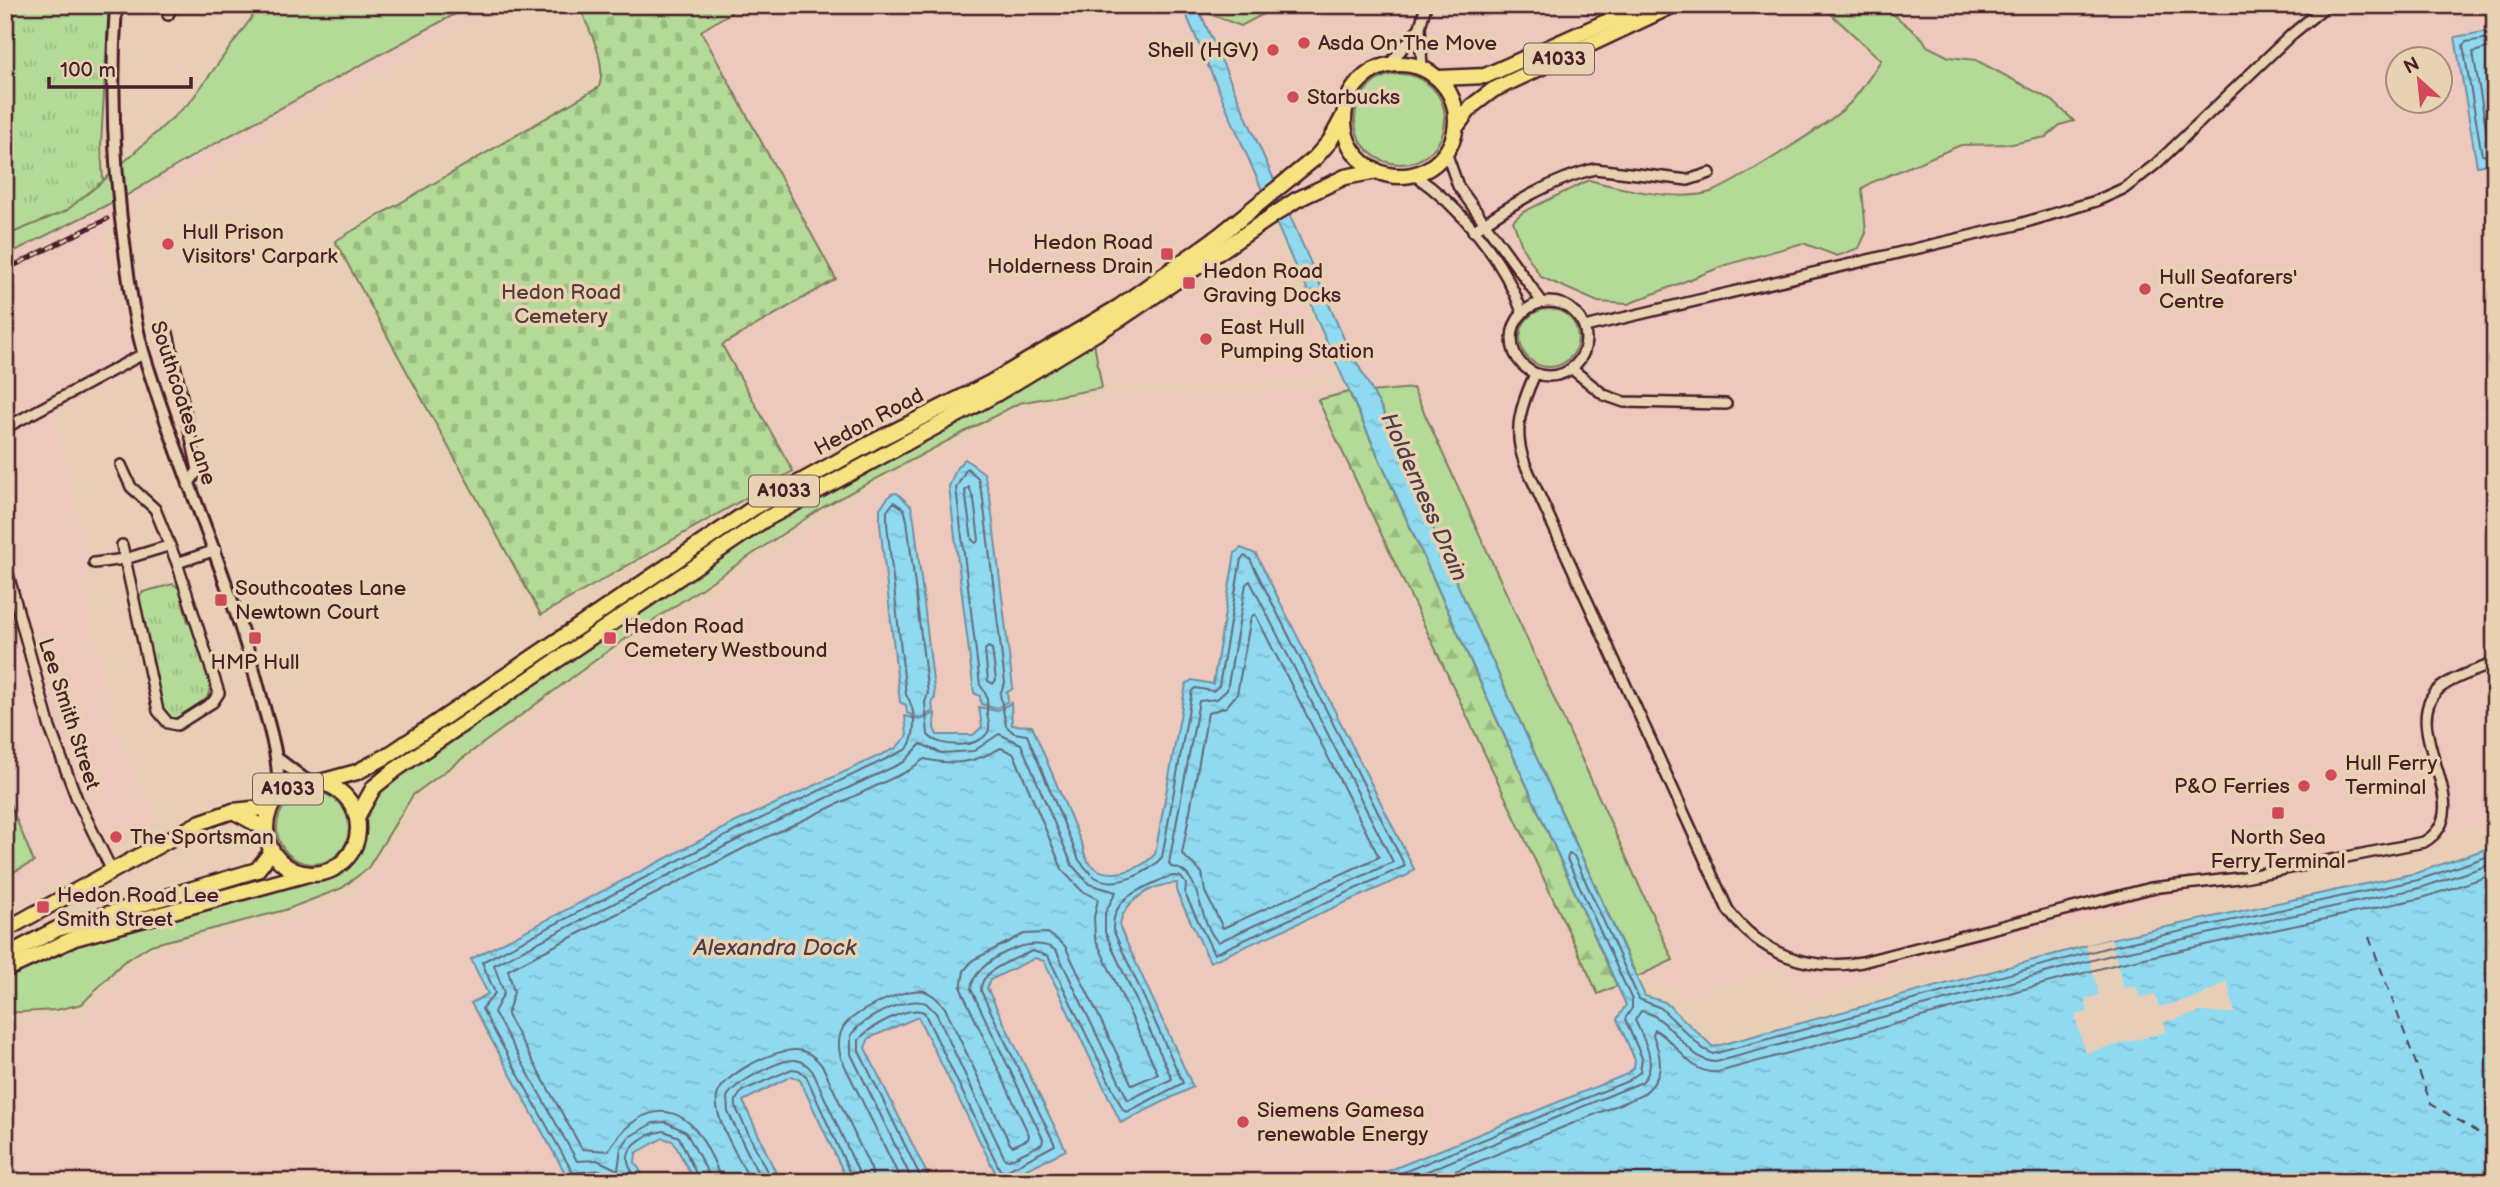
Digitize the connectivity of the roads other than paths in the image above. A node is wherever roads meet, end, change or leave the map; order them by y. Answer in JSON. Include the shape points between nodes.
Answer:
{"nodes":[{"id":1,"x":116,"y":5,"type":"edge"},
{"id":2,"x":173,"y":5,"type":"edge"},
{"id":3,"x":1426,"y":5,"type":"edge"},
{"id":4,"x":1644,"y":5,"type":"edge"},
{"id":5,"x":1674,"y":5,"type":"edge"},
{"id":6,"x":2327,"y":5,"type":"edge"},
{"id":7,"x":168,"y":15,"type":"dead end"},
{"id":8,"x":1419,"y":27,"type":"junction"},
{"id":9,"x":1390,"y":65,"type":"junction"},
{"id":10,"x":1422,"y":69,"type":"junction"},
{"id":11,"x":1439,"y":78,"type":"junction"},
{"id":12,"x":1344,"y":115,"type":"junction"},
{"id":13,"x":1456,"y":127,"type":"junction"},
{"id":14,"x":1446,"y":152,"type":"junction"},
{"id":15,"x":1377,"y":171,"type":"junction"},
{"id":16,"x":1710,"y":173,"type":"dead end"},
{"id":17,"x":1413,"y":174,"type":"junction"},
{"id":18,"x":1483,"y":224,"type":"junction"},
{"id":19,"x":1473,"y":231,"type":"junction"},
{"id":20,"x":1542,"y":302,"type":"junction"},
{"id":21,"x":1522,"y":312,"type":"junction"},
{"id":22,"x":1585,"y":327,"type":"junction"},
{"id":23,"x":168,"y":333,"type":"dead end"},
{"id":24,"x":144,"y":354,"type":"junction"},
{"id":25,"x":1572,"y":369,"type":"junction"},
{"id":26,"x":1535,"y":374,"type":"junction"},
{"id":27,"x":1726,"y":404,"type":"dead end"},
{"id":28,"x":5,"y":428,"type":"edge"},
{"id":29,"x":121,"y":465,"type":"dead end"},
{"id":30,"x":188,"y":485,"type":"junction"},
{"id":31,"x":122,"y":545,"type":"dead end"},
{"id":32,"x":168,"y":546,"type":"junction"},
{"id":33,"x":216,"y":550,"type":"junction"},
{"id":34,"x":125,"y":559,"type":"junction"},
{"id":35,"x":94,"y":563,"type":"dead end"},
{"id":36,"x":177,"y":563,"type":"junction"},
{"id":37,"x":5,"y":564,"type":"edge"},
{"id":38,"x":2495,"y":663,"type":"edge"},
{"id":39,"x":278,"y":759,"type":"junction"},
{"id":40,"x":314,"y":782,"type":"junction"},
{"id":41,"x":274,"y":802,"type":"junction"},
{"id":42,"x":233,"y":811,"type":"junction"},
{"id":43,"x":357,"y":817,"type":"junction"},
{"id":44,"x":266,"y":829,"type":"junction"},
{"id":45,"x":272,"y":851,"type":"junction"},
{"id":46,"x":111,"y":871,"type":"junction"},
{"id":47,"x":308,"y":874,"type":"junction"},
{"id":48,"x":5,"y":930,"type":"edge"},
{"id":49,"x":5,"y":956,"type":"edge"},
{"id":50,"x":5,"y":970,"type":"edge"}],
"edges":[{"from":1,"to":24,"type":"street","name":"Southcoates Lane","via":[[114,163]]},
{"from":2,"to":7,"type":"street"},
{"from":3,"to":8,"type":"street"},
{"from":4,"to":11,"type":"highway","number":"A1033","via":[[1485,76]]},
{"from":5,"to":13,"type":"highway","number":"A1033","via":[[1493,90],[1472,106]]},
{"from":6,"to":22,"type":"street","via":[[2156,164],[2125,188],[2096,201],[2016,225]]},
{"from":8,"to":9,"type":"street"},
{"from":8,"to":10,"type":"street"},
{"from":9,"to":10,"type":"highway"},
{"from":9,"to":12,"type":"highway","number":"A1033","via":[[1358,82]]},
{"from":10,"to":11,"type":"highway"},
{"from":11,"to":13,"type":"highway","via":[[1450,95]]},
{"from":12,"to":15,"type":"highway","via":[[1351,148]]},
{"from":12,"to":40,"type":"highway","name":"Hedon Road","number":"A1033","via":[[1322,151],[1119,307],[990,383],[755,507],[387,756],[357,772]]},
{"from":13,"to":14,"type":"highway","number":"A1033"},
{"from":14,"to":17,"type":"highway","via":[[1426,170]]},
{"from":14,"to":18,"type":"street","via":[[1458,186]]},
{"from":15,"to":17,"type":"highway","number":"A1033"},
{"from":15,"to":43,"type":"highway","name":"Hedon Road","number":"A1033","via":[[1345,177],[1296,200],[1123,317],[996,394],[764,520],[395,770],[374,786]]},
{"from":16,"to":18,"type":"street","via":[[1688,180],[1595,169],[1558,181]]},
{"from":17,"to":19,"type":"street","via":[[1458,210]]},
{"from":18,"to":19,"type":"street"},
{"from":18,"to":20,"type":"street"},
{"from":19,"to":21,"type":"street","via":[[1509,283]]},
{"from":20,"to":21,"type":"street"},
{"from":20,"to":22,"type":"street","via":[[1568,306]]},
{"from":21,"to":26,"type":"street","via":[[1511,334],[1512,346],[1520,363]]},
{"from":22,"to":25,"type":"street","via":[[1585,350]]},
{"from":23,"to":30,"type":"street","via":[[198,470]]},
{"from":24,"to":28,"type":"street"},
{"from":24,"to":30,"type":"street","name":"Southcoates Lane"},
{"from":25,"to":26,"type":"street","via":[[1548,377]]},
{"from":25,"to":27,"type":"street","via":[[1604,395],[1624,402]]},
{"from":26,"to":38,"type":"street","via":[[1519,417],[1525,464],[1728,910],[1757,942],[1799,961],[1830,965],[1862,962],[2151,888],[2239,878],[2424,842],[2438,830],[2445,811],[2427,707],[2441,687]]},
{"from":29,"to":32,"type":"street","via":[[131,487],[155,509]]},
{"from":30,"to":33,"type":"street","name":"Southcoates Lane"},
{"from":31,"to":34,"type":"street"},
{"from":32,"to":34,"type":"street"},
{"from":32,"to":36,"type":"street"},
{"from":33,"to":36,"type":"street"},
{"from":33,"to":39,"type":"street","name":"Southcoates Lane","via":[[244,632]]},
{"from":34,"to":35,"type":"street"},
{"from":34,"to":36,"type":"street","via":[[158,711],[168,723],[177,724],[213,702],[219,693]]},
{"from":37,"to":46,"type":"street","name":"Lee Smith Street","via":[[50,728]]},
{"from":39,"to":40,"type":"street","via":[[292,773]]},
{"from":39,"to":41,"type":"street","name":"Southcoates Lane"},
{"from":40,"to":41,"type":"highway","number":"A1033","via":[[297,784]]},
{"from":40,"to":43,"type":"highway","number":"A1033","via":[[344,794]]},
{"from":41,"to":42,"type":"highway","number":"A1033"},
{"from":41,"to":44,"type":"highway","number":"A1033"},
{"from":42,"to":44,"type":"highway","number":"A1033"},
{"from":42,"to":46,"type":"highway","number":"A1033","via":[[201,822]]},
{"from":43,"to":47,"type":"highway","number":"A1033","via":[[359,831],[348,858],[323,873]]},
{"from":44,"to":45,"type":"highway","number":"A1033"},
{"from":45,"to":47,"type":"highway","via":[[287,867]]},
{"from":45,"to":49,"type":"highway","via":[[257,870],[57,929]]},
{"from":46,"to":48,"type":"highway","number":"A1033"},
{"from":47,"to":50,"type":"highway","via":[[75,938]]}]}
